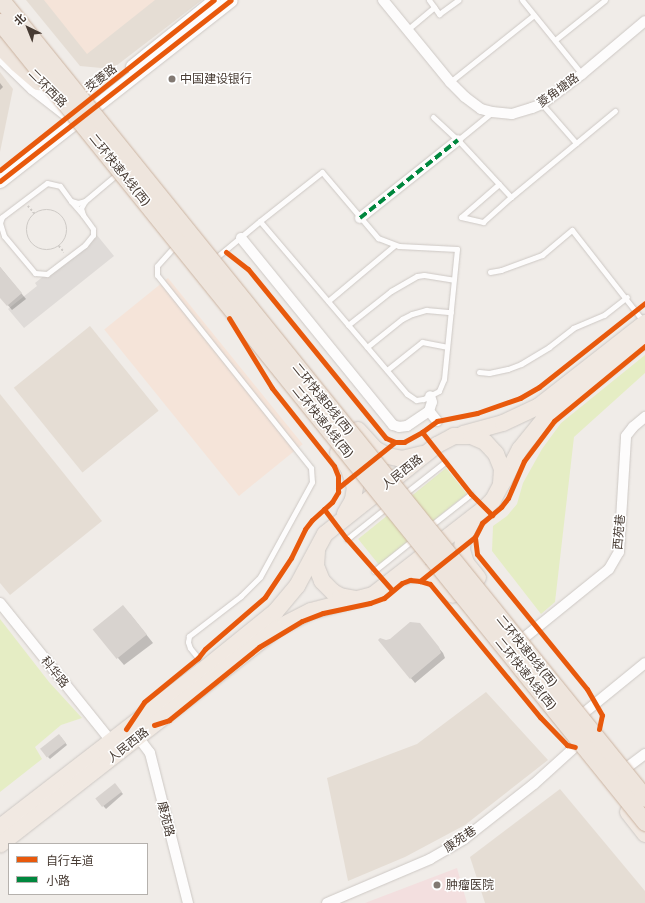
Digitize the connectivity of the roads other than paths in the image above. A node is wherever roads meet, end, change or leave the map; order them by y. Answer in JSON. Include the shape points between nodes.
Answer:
{"nodes":[{"id":1,"x":1,"y":0,"type":"edge"},
{"id":2,"x":11,"y":0,"type":"edge"},
{"id":3,"x":214,"y":0,"type":"edge"},
{"id":4,"x":231,"y":0,"type":"edge"},
{"id":5,"x":383,"y":0,"type":"edge"},
{"id":6,"x":429,"y":0,"type":"edge"},
{"id":7,"x":458,"y":0,"type":"edge"},
{"id":8,"x":522,"y":0,"type":"edge"},
{"id":9,"x":605,"y":0,"type":"edge"},
{"id":10,"x":434,"y":7,"type":"junction"},
{"id":11,"x":534,"y":15,"type":"junction"},
{"id":12,"x":645,"y":21,"type":"edge"},
{"id":13,"x":0,"y":22,"type":"edge"},
{"id":14,"x":407,"y":30,"type":"junction"},
{"id":15,"x":0,"y":34,"type":"edge"},
{"id":16,"x":555,"y":40,"type":"junction"},
{"id":17,"x":0,"y":46,"type":"edge"},
{"id":18,"x":0,"y":58,"type":"edge"},
{"id":19,"x":582,"y":74,"type":"junction"},
{"id":20,"x":38,"y":81,"type":"junction"},
{"id":21,"x":450,"y":82,"type":"junction"},
{"id":22,"x":542,"y":104,"type":"junction"},
{"id":23,"x":82,"y":111,"type":"junction"},
{"id":24,"x":615,"y":111,"type":"dead end"},
{"id":25,"x":492,"y":112,"type":"junction"},
{"id":26,"x":433,"y":117,"type":"dead end"},
{"id":27,"x":103,"y":137,"type":"dead end"},
{"id":28,"x":458,"y":140,"type":"junction"},
{"id":29,"x":576,"y":143,"type":"junction"},
{"id":30,"x":0,"y":170,"type":"edge"},
{"id":31,"x":115,"y":176,"type":"junction"},
{"id":32,"x":0,"y":181,"type":"edge"},
{"id":33,"x":499,"y":184,"type":"junction"},
{"id":34,"x":511,"y":197,"type":"junction"},
{"id":35,"x":72,"y":201,"type":"junction"},
{"id":36,"x":85,"y":201,"type":"junction"},
{"id":37,"x":83,"y":215,"type":"junction"},
{"id":38,"x":360,"y":218,"type":"junction"},
{"id":39,"x":260,"y":221,"type":"junction"},
{"id":40,"x":241,"y":238,"type":"junction"},
{"id":41,"x":395,"y":244,"type":"junction"},
{"id":42,"x":173,"y":248,"type":"junction"},
{"id":43,"x":218,"y":256,"type":"junction"},
{"id":44,"x":490,"y":272,"type":"dead end"},
{"id":45,"x":454,"y":280,"type":"junction"},
{"id":46,"x":627,"y":297,"type":"junction"},
{"id":47,"x":328,"y":301,"type":"junction"},
{"id":48,"x":451,"y":312,"type":"junction"},
{"id":49,"x":645,"y":323,"type":"edge"},
{"id":50,"x":348,"y":325,"type":"junction"},
{"id":51,"x":645,"y":338,"type":"edge"},
{"id":52,"x":367,"y":347,"type":"junction"},
{"id":53,"x":447,"y":347,"type":"junction"},
{"id":54,"x":387,"y":370,"type":"junction"},
{"id":55,"x":479,"y":372,"type":"dead end"},
{"id":56,"x":328,"y":392,"type":"junction"},
{"id":57,"x":430,"y":396,"type":"junction"},
{"id":58,"x":304,"y":411,"type":"junction"},
{"id":59,"x":429,"y":411,"type":"junction"},
{"id":60,"x":645,"y":417,"type":"edge"},
{"id":61,"x":437,"y":421,"type":"dead end"},
{"id":62,"x":454,"y":436,"type":"junction"},
{"id":63,"x":437,"y":445,"type":"junction"},
{"id":64,"x":445,"y":462,"type":"dead end"},
{"id":65,"x":498,"y":493,"type":"junction"},
{"id":66,"x":471,"y":494,"type":"dead end"},
{"id":67,"x":486,"y":507,"type":"junction"},
{"id":68,"x":332,"y":527,"type":"junction"},
{"id":69,"x":347,"y":539,"type":"dead end"},
{"id":70,"x":320,"y":542,"type":"junction"},
{"id":71,"x":374,"y":571,"type":"dead end"},
{"id":72,"x":381,"y":590,"type":"junction"},
{"id":73,"x":364,"y":598,"type":"junction"},
{"id":74,"x":494,"y":598,"type":"junction"},
{"id":75,"x":0,"y":603,"type":"edge"},
{"id":76,"x":470,"y":616,"type":"junction"},
{"id":77,"x":525,"y":637,"type":"junction"},
{"id":78,"x":198,"y":658,"type":"dead end"},
{"id":79,"x":645,"y":663,"type":"edge"},
{"id":80,"x":586,"y":712,"type":"junction"},
{"id":81,"x":138,"y":737,"type":"junction"},
{"id":82,"x":111,"y":741,"type":"junction"},
{"id":83,"x":575,"y":747,"type":"junction"},
{"id":84,"x":645,"y":754,"type":"edge"},
{"id":85,"x":629,"y":766,"type":"junction"},
{"id":86,"x":645,"y":786,"type":"edge"},
{"id":87,"x":645,"y":798,"type":"edge"},
{"id":88,"x":645,"y":822,"type":"edge"},
{"id":89,"x":0,"y":827,"type":"edge"},
{"id":90,"x":645,"y":834,"type":"edge"},
{"id":91,"x":0,"y":845,"type":"edge"},
{"id":92,"x":188,"y":903,"type":"edge"},
{"id":93,"x":327,"y":903,"type":"edge"}],
"edges":[{"from":1,"to":87,"type":"highway","name":"二环快速B线(西)","bridge":true},
{"from":2,"to":23,"type":"main road","via":[[62,62]]},
{"from":3,"to":23,"type":"street","name":"茭菱路"},
{"from":4,"to":23,"type":"street","name":"茭菱路"},
{"from":5,"to":14,"type":"street","name":"菱角塘路"},
{"from":6,"to":10,"type":"lane"},
{"from":7,"to":10,"type":"lane","via":[[439,14]]},
{"from":8,"to":11,"type":"lane"},
{"from":9,"to":16,"type":"lane"},
{"from":10,"to":14,"type":"lane"},
{"from":11,"to":16,"type":"lane"},
{"from":11,"to":21,"type":"lane"},
{"from":12,"to":19,"type":"street","name":"菱角塘路"},
{"from":13,"to":88,"type":"highway","name":"二环快速A线(西)","bridge":true},
{"from":14,"to":21,"type":"street","name":"菱角塘路"},
{"from":15,"to":20,"type":"main road","name":"二环西路"},
{"from":16,"to":19,"type":"lane"},
{"from":17,"to":20,"type":"highway"},
{"from":18,"to":23,"type":"street","via":[[26,83]]},
{"from":19,"to":22,"type":"street","name":"菱角塘路"},
{"from":20,"to":23,"type":"main road","name":"二环西路"},
{"from":21,"to":25,"type":"street","name":"菱角塘路","via":[[481,109]]},
{"from":22,"to":25,"type":"street","name":"菱角塘路","via":[[512,114]]},
{"from":22,"to":29,"type":"lane"},
{"from":23,"to":27,"type":"main road"},
{"from":23,"to":30,"type":"street","name":"茭菱路"},
{"from":23,"to":31,"type":"main road"},
{"from":23,"to":32,"type":"street","name":"茭菱路"},
{"from":23,"to":43,"type":"main road"},
{"from":24,"to":29,"type":"lane"},
{"from":25,"to":28,"type":"lane"},
{"from":26,"to":28,"type":"lane"},
{"from":28,"to":33,"type":"lane"},
{"from":28,"to":38,"type":"street"},
{"from":29,"to":34,"type":"lane"},
{"from":31,"to":36,"type":"lane"},
{"from":31,"to":42,"type":"main road"},
{"from":33,"to":34,"type":"lane"},
{"from":33,"to":34,"type":"lane","via":[[461,217],[483,222]]},
{"from":35,"to":36,"type":"lane"},
{"from":35,"to":37,"type":"lane"},
{"from":35,"to":37,"type":"lane","via":[[60,186],[47,183],[2,217],[0,223],[4,236],[35,273],[47,274],[90,241],[93,228]]},
{"from":36,"to":37,"type":"lane","via":[[81,208]]},
{"from":38,"to":39,"type":"lane","via":[[322,172]]},
{"from":38,"to":41,"type":"lane","via":[[378,238]]},
{"from":39,"to":40,"type":"lane"},
{"from":39,"to":47,"type":"lane"},
{"from":40,"to":43,"type":"lane"},
{"from":40,"to":59,"type":"street","via":[[393,425],[407,426]]},
{"from":41,"to":45,"type":"lane","via":[[457,249]]},
{"from":41,"to":47,"type":"lane"},
{"from":42,"to":58,"type":"main road"},
{"from":42,"to":78,"type":"lane","via":[[157,266],[157,275],[311,468],[312,482],[260,577],[189,636],[190,648]]},
{"from":43,"to":56,"type":"main road"},
{"from":44,"to":46,"type":"lane","via":[[542,255],[572,230]]},
{"from":45,"to":48,"type":"lane"},
{"from":45,"to":50,"type":"lane","via":[[417,276],[391,291]]},
{"from":46,"to":49,"type":"lane"},
{"from":46,"to":55,"type":"lane","via":[[604,315],[572,328],[549,347],[521,364],[489,373]]},
{"from":47,"to":50,"type":"lane"},
{"from":48,"to":52,"type":"lane","via":[[426,310],[412,314]]},
{"from":48,"to":53,"type":"lane"},
{"from":49,"to":62,"type":"main road","via":[[539,406],[502,423]]},
{"from":50,"to":52,"type":"lane"},
{"from":51,"to":65,"type":"main road","via":[[559,406],[536,428],[516,456]]},
{"from":52,"to":54,"type":"lane"},
{"from":53,"to":54,"type":"lane","via":[[422,342]]},
{"from":53,"to":57,"type":"lane","via":[[443,384],[439,391]]},
{"from":54,"to":57,"type":"lane","via":[[407,394],[416,400]]},
{"from":56,"to":58,"type":"main road","via":[[331,402],[326,412],[316,416]]},
{"from":56,"to":63,"type":"main road","via":[[371,445],[383,454],[407,458],[422,454]]},
{"from":57,"to":59,"type":"street","via":[[432,402]]},
{"from":58,"to":68,"type":"main road","via":[[344,460],[353,478],[355,491],[351,505]]},
{"from":59,"to":61,"type":"street"},
{"from":60,"to":77,"type":"street","name":"西苑巷","via":[[632,427],[626,436],[619,552],[608,569]]},
{"from":62,"to":63,"type":"main road","name":"人民西路"},
{"from":62,"to":65,"type":"main road","name":"人民西路","via":[[471,436],[485,442],[496,454],[502,469]]},
{"from":63,"to":68,"type":"main road","name":"人民西路"},
{"from":64,"to":69,"type":"lane"},
{"from":65,"to":67,"type":"main road","name":"人民西路"},
{"from":66,"to":71,"type":"lane"},
{"from":67,"to":72,"type":"main road","name":"人民西路"},
{"from":67,"to":74,"type":"main road","via":[[466,530],[462,550],[466,563]]},
{"from":68,"to":70,"type":"main road","name":"人民西路"},
{"from":70,"to":73,"type":"main road","name":"人民西路","via":[[316,558],[318,574],[322,581],[340,596],[356,600]]},
{"from":70,"to":82,"type":"main road","name":"人民西路","via":[[297,586],[276,611]]},
{"from":72,"to":73,"type":"main road","name":"人民西路"},
{"from":72,"to":76,"type":"main road","via":[[405,575],[426,573],[442,583]]},
{"from":73,"to":81,"type":"main road","name":"人民西路","via":[[311,611],[283,624]]},
{"from":74,"to":76,"type":"main road","via":[[485,594],[474,596],[468,604]]},
{"from":74,"to":77,"type":"main road"},
{"from":75,"to":82,"type":"street","name":"科华路"},
{"from":76,"to":83,"type":"main road"},
{"from":77,"to":80,"type":"main road"},
{"from":79,"to":80,"type":"street"},
{"from":80,"to":85,"type":"main road"},
{"from":81,"to":91,"type":"main road","name":"人民西路"},
{"from":81,"to":92,"type":"street","name":"康苑路","via":[[150,753]]},
{"from":82,"to":89,"type":"main road","name":"人民西路"},
{"from":83,"to":90,"type":"main road"},
{"from":83,"to":93,"type":"street","name":"康苑巷","via":[[534,784],[464,839],[430,859]]},
{"from":84,"to":85,"type":"street"},
{"from":85,"to":86,"type":"main road"}]}
